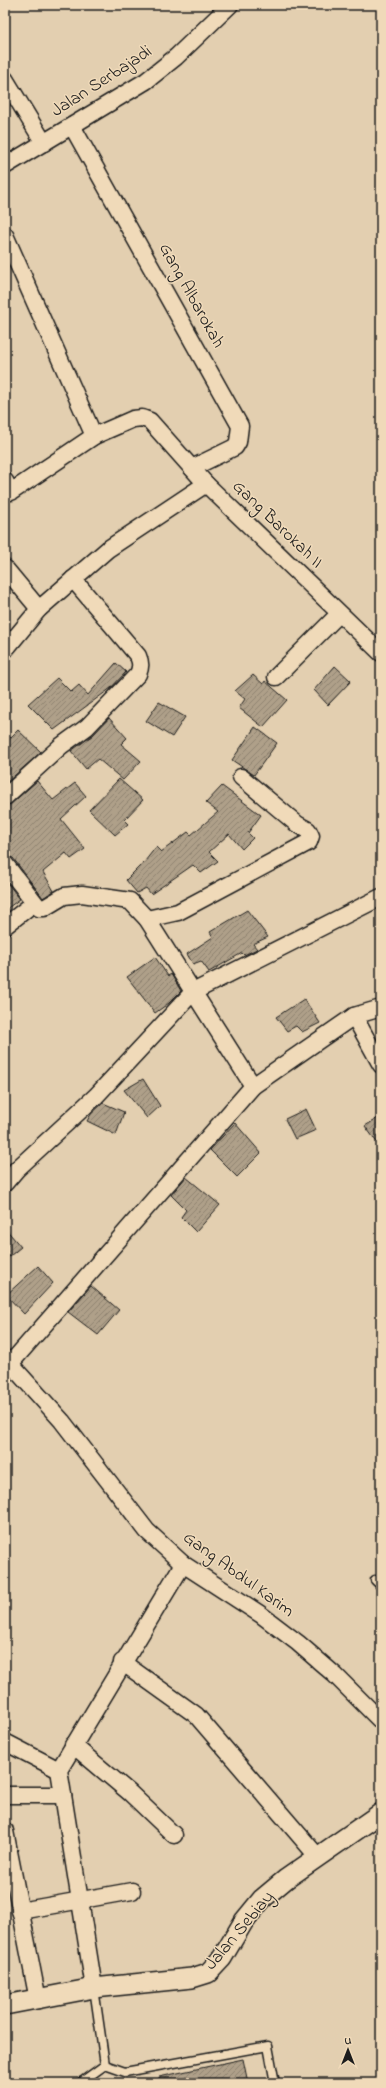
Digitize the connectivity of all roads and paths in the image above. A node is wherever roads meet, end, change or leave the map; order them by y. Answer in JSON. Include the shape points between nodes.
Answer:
{"nodes":[{"id":1,"x":230,"y":5,"type":"edge"},
{"id":2,"x":5,"y":79,"type":"edge"},
{"id":3,"x":72,"y":126,"type":"junction"},
{"id":4,"x":44,"y":143,"type":"junction"},
{"id":5,"x":5,"y":166,"type":"edge"},
{"id":6,"x":5,"y":235,"type":"edge"},
{"id":7,"x":94,"y":436,"type":"junction"},
{"id":8,"x":192,"y":468,"type":"junction"},
{"id":9,"x":206,"y":484,"type":"junction"},
{"id":10,"x":7,"y":490,"type":"edge"},
{"id":11,"x":5,"y":568,"type":"edge"},
{"id":12,"x":73,"y":578,"type":"junction"},
{"id":13,"x":39,"y":609,"type":"junction"},
{"id":14,"x":339,"y":614,"type":"junction"},
{"id":15,"x":5,"y":650,"type":"edge"},
{"id":16,"x":381,"y":653,"type":"edge"},
{"id":17,"x":276,"y":677,"type":"dead end"},
{"id":18,"x":241,"y":777,"type":"dead end"},
{"id":19,"x":5,"y":797,"type":"edge"},
{"id":20,"x":5,"y":864,"type":"edge"},
{"id":21,"x":381,"y":897,"type":"edge"},
{"id":22,"x":34,"y":902,"type":"junction"},
{"id":23,"x":147,"y":919,"type":"junction"},
{"id":24,"x":5,"y":926,"type":"edge"},
{"id":25,"x":193,"y":992,"type":"junction"},
{"id":26,"x":381,"y":1008,"type":"edge"},
{"id":27,"x":354,"y":1016,"type":"junction"},
{"id":28,"x":381,"y":1065,"type":"edge"},
{"id":29,"x":252,"y":1086,"type":"junction"},
{"id":30,"x":5,"y":1183,"type":"edge"},
{"id":31,"x":8,"y":1361,"type":"edge"},
{"id":32,"x":183,"y":1564,"type":"junction"},
{"id":33,"x":374,"y":1580,"type":"dead end"},
{"id":34,"x":381,"y":1586,"type":"edge"},
{"id":35,"x":122,"y":1662,"type":"junction"},
{"id":36,"x":381,"y":1721,"type":"edge"},
{"id":37,"x":5,"y":1742,"type":"edge"},
{"id":38,"x":73,"y":1745,"type":"junction"},
{"id":39,"x":59,"y":1770,"type":"junction"},
{"id":40,"x":5,"y":1795,"type":"edge"},
{"id":41,"x":63,"y":1795,"type":"junction"},
{"id":42,"x":381,"y":1813,"type":"edge"},
{"id":43,"x":5,"y":1831,"type":"edge"},
{"id":44,"x":174,"y":1835,"type":"dead end"},
{"id":45,"x":318,"y":1857,"type":"junction"},
{"id":46,"x":9,"y":1870,"type":"edge"},
{"id":47,"x":132,"y":1892,"type":"dead end"},
{"id":48,"x":80,"y":1902,"type":"junction"},
{"id":49,"x":20,"y":1912,"type":"junction"},
{"id":50,"x":94,"y":1988,"type":"junction"},
{"id":51,"x":38,"y":2000,"type":"junction"},
{"id":52,"x":5,"y":2005,"type":"edge"},
{"id":53,"x":105,"y":2065,"type":"junction"},
{"id":54,"x":80,"y":2083,"type":"edge"},
{"id":55,"x":275,"y":2083,"type":"edge"}],
"edges":[{"from":1,"to":3,"type":"street","name":"Jalan Serbajadi","via":[[176,57],[146,81]]},
{"from":2,"to":4,"type":"street"},
{"from":3,"to":4,"type":"street","name":"Jalan Serbajadi"},
{"from":3,"to":8,"type":"street","name":"Gang Albarokah","via":[[240,426],[235,447]]},
{"from":4,"to":5,"type":"street","name":"Jalan Serbajadi"},
{"from":6,"to":7,"type":"street"},
{"from":7,"to":8,"type":"street","name":"Gang Barokah II","via":[[133,419],[142,418],[150,421]]},
{"from":7,"to":10,"type":"street"},
{"from":8,"to":9,"type":"street","name":"Gang Barokah II"},
{"from":9,"to":12,"type":"street","via":[[108,549]]},
{"from":9,"to":14,"type":"street","name":"Gang Barokah II"},
{"from":11,"to":13,"type":"street"},
{"from":12,"to":13,"type":"street"},
{"from":12,"to":19,"type":"street","via":[[138,656],[140,668],[138,674],[87,727],[61,746]]},
{"from":13,"to":15,"type":"street"},
{"from":14,"to":16,"type":"street","name":"Gang Barokah II"},
{"from":14,"to":17,"type":"street"},
{"from":18,"to":23,"type":"street","via":[[297,824],[308,830],[311,836],[309,842],[178,912]]},
{"from":20,"to":22,"type":"street"},
{"from":21,"to":25,"type":"street"},
{"from":22,"to":23,"type":"street","via":[[39,908],[44,908],[64,896],[82,894],[130,901]]},
{"from":22,"to":24,"type":"street"},
{"from":23,"to":25,"type":"street"},
{"from":25,"to":29,"type":"street"},
{"from":25,"to":30,"type":"street","via":[[96,1096]]},
{"from":26,"to":27,"type":"street"},
{"from":27,"to":28,"type":"street"},
{"from":27,"to":29,"type":"street"},
{"from":29,"to":31,"type":"street"},
{"from":31,"to":32,"type":"street","name":"Gang Abdul Karim","via":[[62,1421],[147,1531]]},
{"from":32,"to":35,"type":"street"},
{"from":32,"to":36,"type":"street","name":"Gang Abdul Karim","via":[[260,1614],[298,1643],[335,1674]]},
{"from":33,"to":34,"type":"lane"},
{"from":35,"to":38,"type":"street"},
{"from":35,"to":45,"type":"street","via":[[196,1714]]},
{"from":37,"to":39,"type":"street"},
{"from":38,"to":39,"type":"street"},
{"from":38,"to":44,"type":"street","via":[[130,1793]]},
{"from":39,"to":41,"type":"street"},
{"from":40,"to":41,"type":"street"},
{"from":41,"to":48,"type":"street"},
{"from":42,"to":45,"type":"street","name":"Jalan Sebiay"},
{"from":43,"to":46,"type":"street"},
{"from":45,"to":50,"type":"street","name":"Jalan Sebiay","via":[[262,1899],[244,1921],[222,1958],[208,1973],[192,1978]]},
{"from":46,"to":49,"type":"street"},
{"from":47,"to":48,"type":"street"},
{"from":48,"to":49,"type":"street"},
{"from":48,"to":50,"type":"street"},
{"from":49,"to":51,"type":"street"},
{"from":50,"to":51,"type":"street","name":"Jalan Sebiay"},
{"from":50,"to":53,"type":"lane"},
{"from":51,"to":52,"type":"street","name":"Jalan Sebiay"},
{"from":53,"to":54,"type":"lane"},
{"from":53,"to":55,"type":"lane","via":[[125,2072],[268,2046]]}]}
